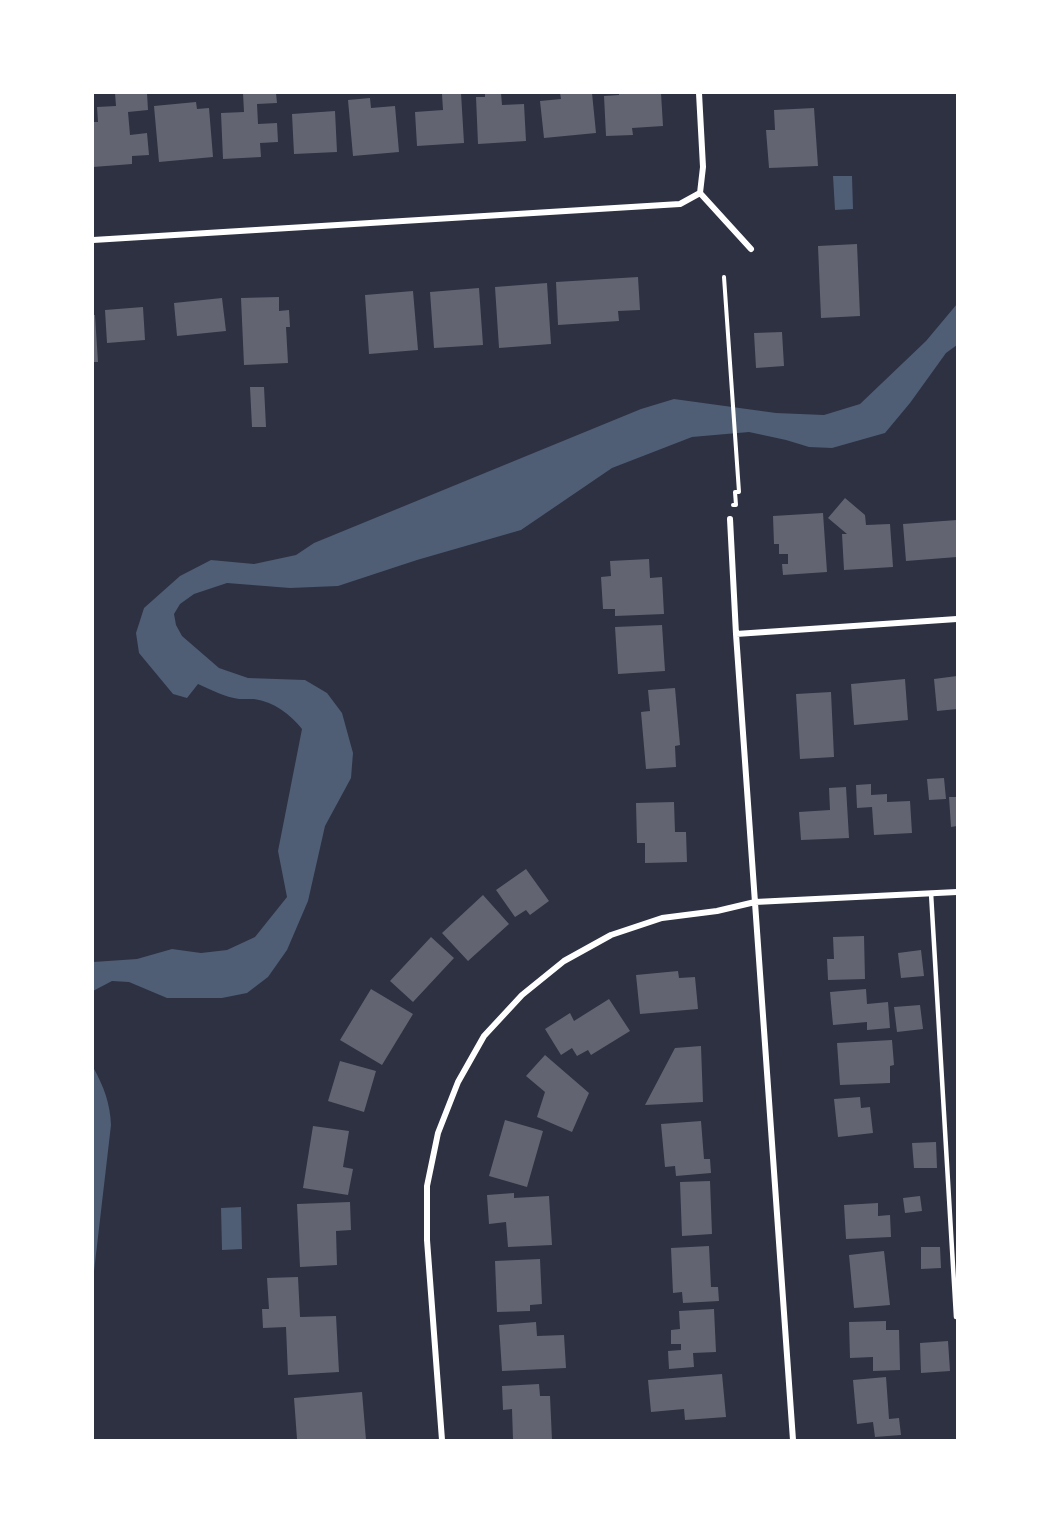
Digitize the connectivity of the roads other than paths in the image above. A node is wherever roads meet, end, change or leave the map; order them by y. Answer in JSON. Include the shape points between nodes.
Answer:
{"nodes":[{"id":1,"x":699,"y":93,"type":"edge"},
{"id":2,"x":700,"y":193,"type":"junction"},
{"id":3,"x":93,"y":240,"type":"edge"},
{"id":4,"x":752,"y":249,"type":"dead end"},
{"id":5,"x":730,"y":519,"type":"road end"},
{"id":6,"x":957,"y":619,"type":"edge"},
{"id":7,"x":736,"y":634,"type":"junction"},
{"id":8,"x":957,"y":892,"type":"edge"},
{"id":9,"x":931,"y":893,"type":"junction"},
{"id":10,"x":755,"y":902,"type":"junction"},
{"id":11,"x":956,"y":1317,"type":"edge"},
{"id":12,"x":442,"y":1440,"type":"edge"},
{"id":13,"x":793,"y":1440,"type":"edge"}],
"edges":[{"from":1,"to":2,"type":"street","via":[[703,167]]},
{"from":2,"to":3,"type":"street","via":[[680,204]]},
{"from":2,"to":4,"type":"street"},
{"from":5,"to":7,"type":"street"},
{"from":6,"to":7,"type":"street"},
{"from":7,"to":10,"type":"street"},
{"from":8,"to":9,"type":"street"},
{"from":9,"to":10,"type":"street"},
{"from":9,"to":11,"type":"lane"},
{"from":10,"to":12,"type":"street","via":[[662,918],[611,935],[564,961],[522,995],[484,1036],[442,1123],[427,1186],[427,1240]]},
{"from":10,"to":13,"type":"street"}]}
